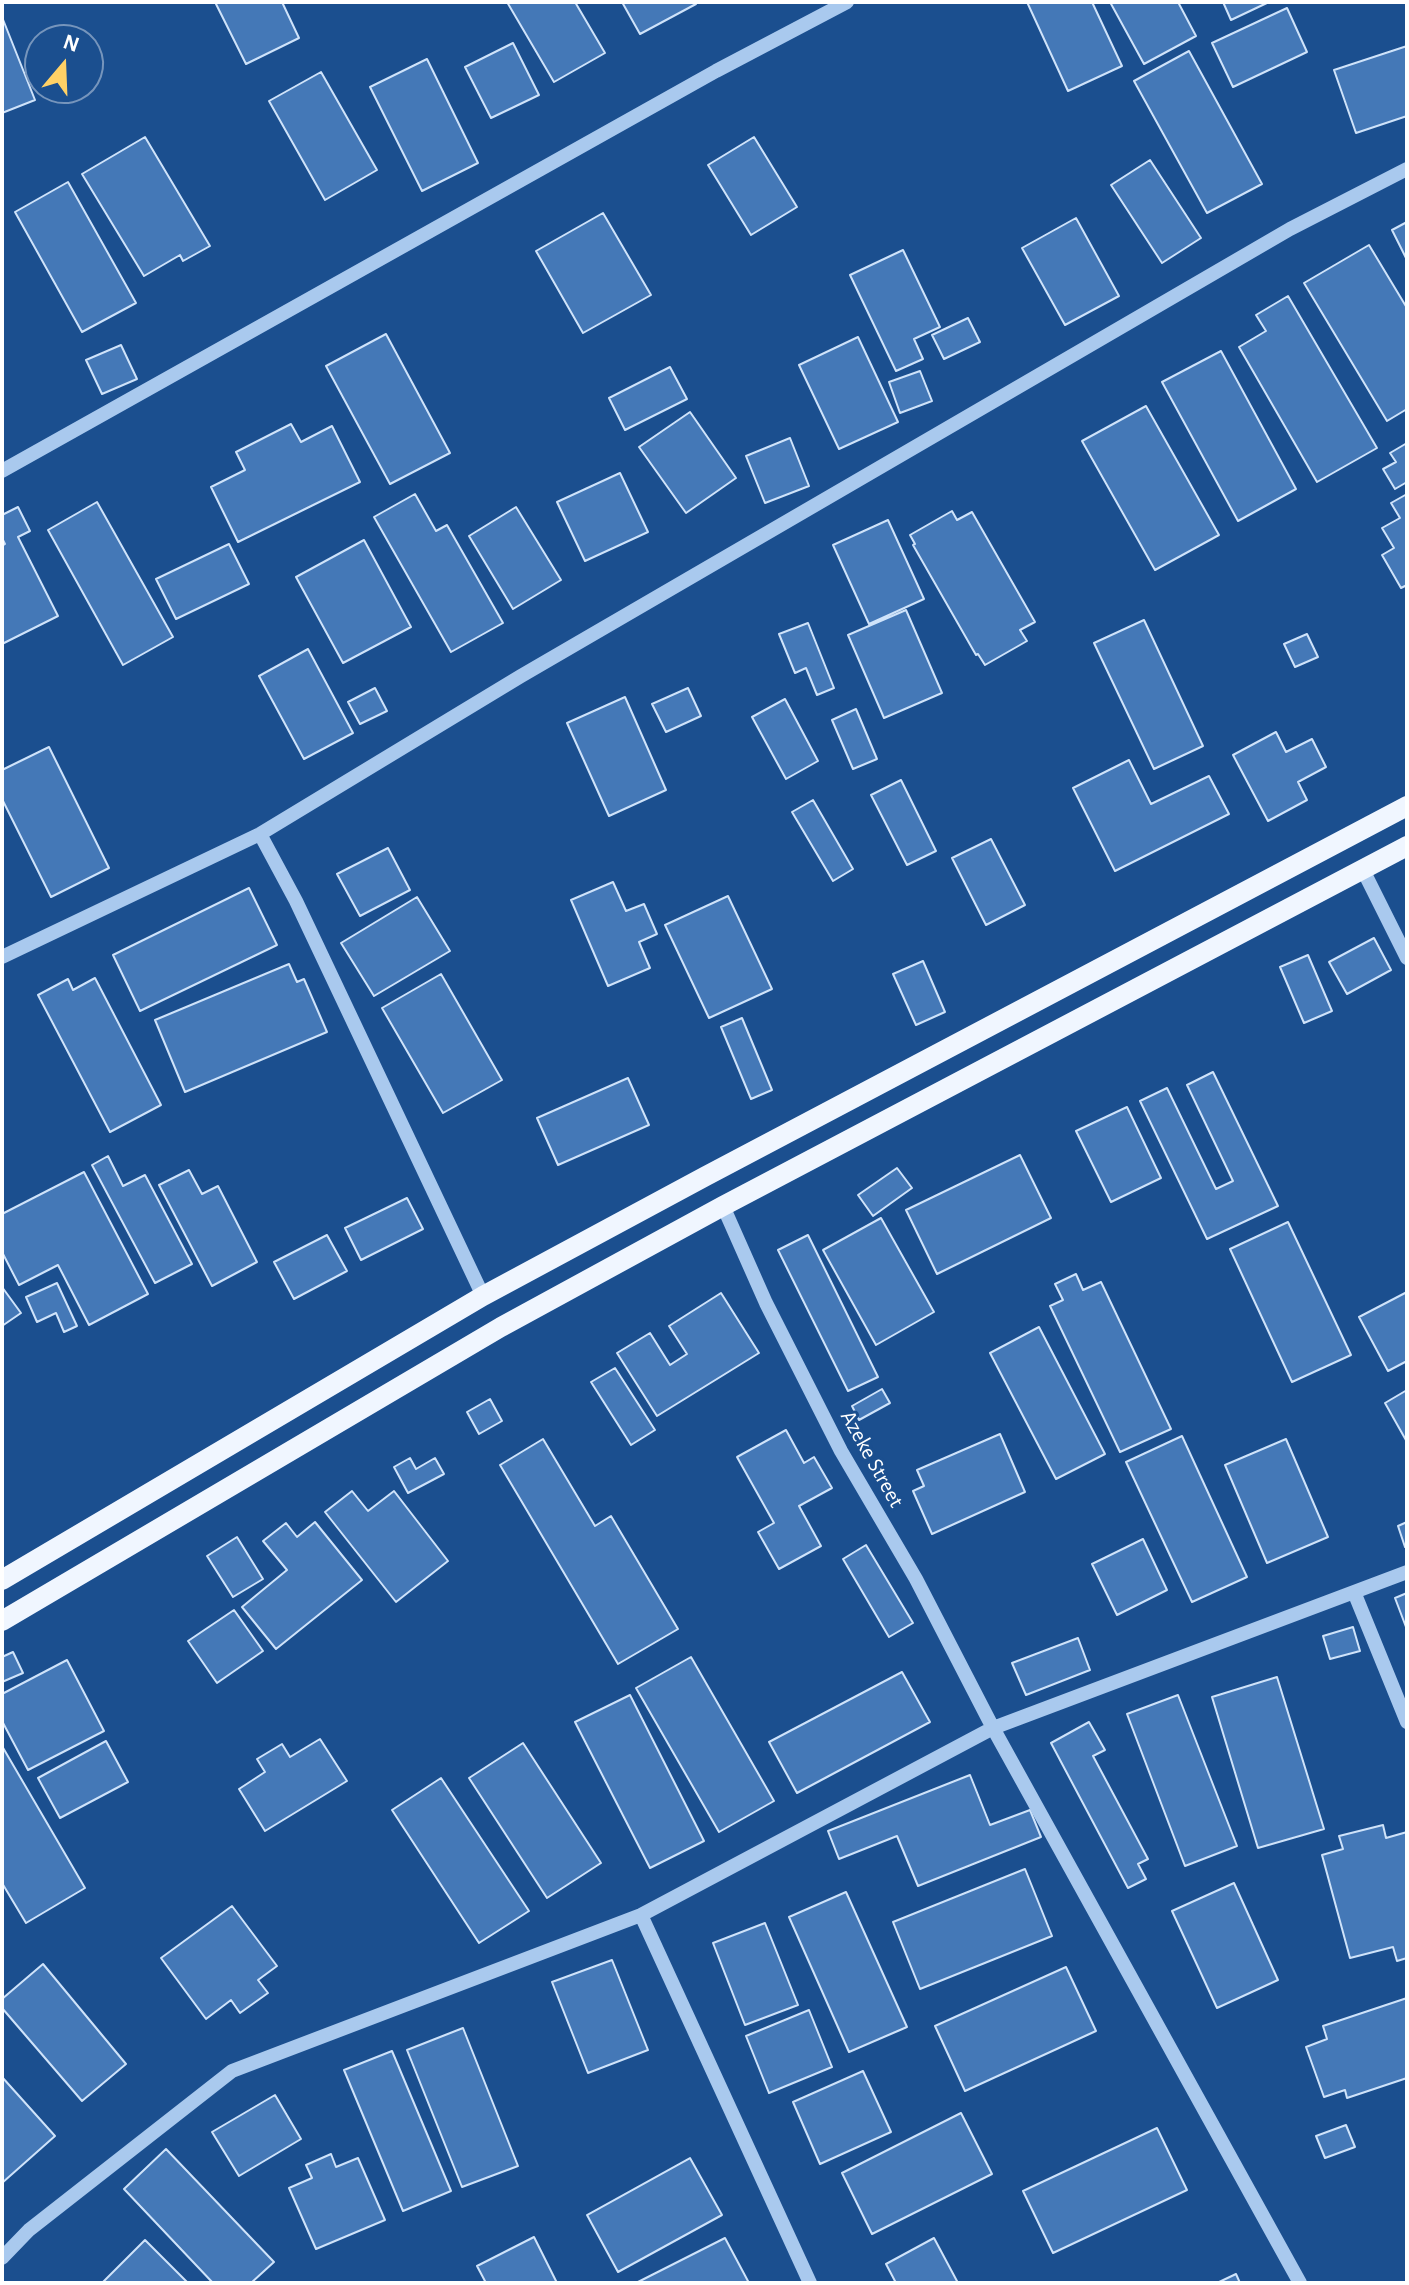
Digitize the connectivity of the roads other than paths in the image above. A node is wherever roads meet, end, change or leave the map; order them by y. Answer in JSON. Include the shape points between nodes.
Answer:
{"nodes":[{"id":1,"x":847,"y":2,"type":"edge"},
{"id":2,"x":1407,"y":169,"type":"edge"},
{"id":3,"x":2,"y":471,"type":"edge"},
{"id":4,"x":1407,"y":806,"type":"edge"},
{"id":5,"x":260,"y":834,"type":"junction"},
{"id":6,"x":1407,"y":846,"type":"edge"},
{"id":7,"x":1363,"y":870,"type":"junction"},
{"id":8,"x":2,"y":957,"type":"edge"},
{"id":9,"x":1407,"y":958,"type":"edge"},
{"id":10,"x":723,"y":1206,"type":"junction"},
{"id":11,"x":483,"y":1296,"type":"junction"},
{"id":12,"x":1407,"y":1572,"type":"edge"},
{"id":13,"x":2,"y":1580,"type":"edge"},
{"id":14,"x":1354,"y":1592,"type":"junction"},
{"id":15,"x":2,"y":1621,"type":"edge"},
{"id":16,"x":1407,"y":1722,"type":"edge"},
{"id":17,"x":993,"y":1728,"type":"junction"},
{"id":18,"x":641,"y":1915,"type":"junction"},
{"id":19,"x":2,"y":2258,"type":"edge"},
{"id":20,"x":810,"y":2283,"type":"edge"},
{"id":21,"x":1300,"y":2283,"type":"edge"}],
"edges":[{"from":1,"to":3,"type":"street"},
{"from":2,"to":5,"type":"street","via":[[1263,244]]},
{"from":4,"to":11,"type":"main road"},
{"from":5,"to":8,"type":"street"},
{"from":5,"to":11,"type":"street"},
{"from":6,"to":7,"type":"main road"},
{"from":7,"to":9,"type":"street"},
{"from":7,"to":10,"type":"main road"},
{"from":10,"to":15,"type":"main road","via":[[501,1327]]},
{"from":10,"to":17,"type":"street","name":"Azeke Street","via":[[841,1451],[916,1579]]},
{"from":11,"to":13,"type":"main road"},
{"from":12,"to":14,"type":"street"},
{"from":14,"to":16,"type":"street"},
{"from":14,"to":17,"type":"street"},
{"from":17,"to":18,"type":"street"},
{"from":17,"to":21,"type":"street","name":"Azeke Street"},
{"from":18,"to":19,"type":"street","via":[[232,2071],[29,2230]]},
{"from":18,"to":20,"type":"street"}]}
